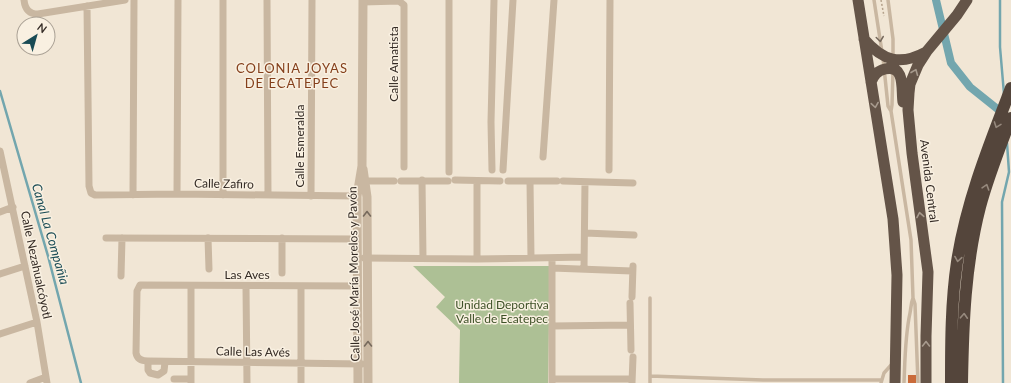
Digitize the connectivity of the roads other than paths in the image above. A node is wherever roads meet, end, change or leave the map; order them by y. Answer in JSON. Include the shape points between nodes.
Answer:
{"nodes":[{"id":1,"x":125,"y":0,"type":"edge"},
{"id":2,"x":134,"y":0,"type":"edge"},
{"id":3,"x":178,"y":0,"type":"edge"},
{"id":4,"x":223,"y":0,"type":"edge"},
{"id":5,"x":267,"y":0,"type":"edge"},
{"id":6,"x":312,"y":0,"type":"edge"},
{"id":7,"x":449,"y":0,"type":"edge"},
{"id":8,"x":494,"y":0,"type":"edge"},
{"id":9,"x":513,"y":0,"type":"edge"},
{"id":10,"x":554,"y":0,"type":"edge"},
{"id":11,"x":610,"y":0,"type":"edge"},
{"id":12,"x":858,"y":0,"type":"edge"},
{"id":13,"x":874,"y":0,"type":"edge"},
{"id":14,"x":888,"y":0,"type":"edge"},
{"id":15,"x":967,"y":0,"type":"edge"},
{"id":16,"x":363,"y":1,"type":"edge"},
{"id":17,"x":25,"y":4,"type":"edge"},
{"id":18,"x":87,"y":6,"type":"junction"},
{"id":19,"x":864,"y":39,"type":"junction"},
{"id":20,"x":927,"y":51,"type":"junction"},
{"id":21,"x":882,"y":55,"type":"junction"},
{"id":22,"x":890,"y":66,"type":"junction"},
{"id":23,"x":871,"y":82,"type":"junction"},
{"id":24,"x":1011,"y":88,"type":"edge"},
{"id":25,"x":908,"y":110,"type":"junction"},
{"id":26,"x":891,"y":111,"type":"junction"},
{"id":27,"x":1011,"y":118,"type":"edge"},
{"id":28,"x":491,"y":122,"type":"junction"},
{"id":29,"x":506,"y":123,"type":"junction"},
{"id":30,"x":0,"y":151,"type":"edge"},
{"id":31,"x":543,"y":157,"type":"dead end"},
{"id":32,"x":404,"y":167,"type":"dead end"},
{"id":33,"x":492,"y":170,"type":"dead end"},
{"id":34,"x":503,"y":170,"type":"dead end"},
{"id":35,"x":609,"y":170,"type":"dead end"},
{"id":36,"x":449,"y":172,"type":"dead end"},
{"id":37,"x":422,"y":180,"type":"junction"},
{"id":38,"x":456,"y":180,"type":"dead end"},
{"id":39,"x":448,"y":181,"type":"dead end"},
{"id":40,"x":477,"y":181,"type":"junction"},
{"id":41,"x":500,"y":181,"type":"dead end"},
{"id":42,"x":508,"y":181,"type":"dead end"},
{"id":43,"x":530,"y":181,"type":"junction"},
{"id":44,"x":362,"y":182,"type":"junction"},
{"id":45,"x":585,"y":182,"type":"junction"},
{"id":46,"x":633,"y":183,"type":"dead end"},
{"id":47,"x":133,"y":194,"type":"junction"},
{"id":48,"x":177,"y":194,"type":"junction"},
{"id":49,"x":223,"y":195,"type":"junction"},
{"id":50,"x":268,"y":195,"type":"junction"},
{"id":51,"x":311,"y":196,"type":"junction"},
{"id":52,"x":357,"y":196,"type":"junction"},
{"id":53,"x":12,"y":208,"type":"junction"},
{"id":54,"x":0,"y":212,"type":"edge"},
{"id":55,"x":971,"y":223,"type":"junction"},
{"id":56,"x":585,"y":233,"type":"junction"},
{"id":57,"x":634,"y":235,"type":"dead end"},
{"id":58,"x":106,"y":238,"type":"dead end"},
{"id":59,"x":122,"y":238,"type":"junction"},
{"id":60,"x":208,"y":238,"type":"junction"},
{"id":61,"x":282,"y":238,"type":"junction"},
{"id":62,"x":357,"y":238,"type":"junction"},
{"id":63,"x":584,"y":257,"type":"junction"},
{"id":64,"x":358,"y":258,"type":"junction"},
{"id":65,"x":367,"y":258,"type":"junction"},
{"id":66,"x":423,"y":258,"type":"junction"},
{"id":67,"x":531,"y":258,"type":"junction"},
{"id":68,"x":552,"y":258,"type":"junction"},
{"id":69,"x":477,"y":259,"type":"junction"},
{"id":70,"x":25,"y":266,"type":"junction"},
{"id":71,"x":552,"y":268,"type":"junction"},
{"id":72,"x":209,"y":269,"type":"dead end"},
{"id":73,"x":584,"y":269,"type":"junction"},
{"id":74,"x":282,"y":273,"type":"dead end"},
{"id":75,"x":0,"y":274,"type":"edge"},
{"id":76,"x":121,"y":276,"type":"dead end"},
{"id":77,"x":191,"y":286,"type":"junction"},
{"id":78,"x":301,"y":286,"type":"junction"},
{"id":79,"x":356,"y":286,"type":"junction"},
{"id":80,"x":246,"y":287,"type":"junction"},
{"id":81,"x":650,"y":298,"type":"dead end"},
{"id":82,"x":913,"y":298,"type":"junction"},
{"id":83,"x":37,"y":322,"type":"junction"},
{"id":84,"x":630,"y":325,"type":"junction"},
{"id":85,"x":552,"y":326,"type":"junction"},
{"id":86,"x":0,"y":334,"type":"edge"},
{"id":87,"x":138,"y":358,"type":"joint"},
{"id":88,"x":148,"y":361,"type":"junction"},
{"id":89,"x":192,"y":361,"type":"junction"},
{"id":90,"x":164,"y":362,"type":"junction"},
{"id":91,"x":895,"y":362,"type":"junction"},
{"id":92,"x":248,"y":363,"type":"junction"},
{"id":93,"x":301,"y":363,"type":"junction"},
{"id":94,"x":358,"y":364,"type":"junction"},
{"id":95,"x":368,"y":364,"type":"junction"},
{"id":96,"x":650,"y":376,"type":"junction"},
{"id":97,"x":174,"y":379,"type":"dead end"},
{"id":98,"x":46,"y":380,"type":"edge"},
{"id":99,"x":191,"y":381,"type":"edge"},
{"id":100,"x":552,"y":381,"type":"edge"},
{"id":101,"x":586,"y":381,"type":"edge"},
{"id":102,"x":632,"y":381,"type":"edge"},
{"id":103,"x":721,"y":381,"type":"edge"},
{"id":104,"x":881,"y":381,"type":"edge"},
{"id":105,"x":763,"y":382,"type":"edge"},
{"id":106,"x":811,"y":382,"type":"edge"},
{"id":107,"x":30,"y":383,"type":"edge"},
{"id":108,"x":247,"y":383,"type":"edge"},
{"id":109,"x":301,"y":383,"type":"edge"},
{"id":110,"x":358,"y":383,"type":"edge"},
{"id":111,"x":368,"y":383,"type":"edge"},
{"id":112,"x":650,"y":383,"type":"edge"},
{"id":113,"x":895,"y":383,"type":"edge"},
{"id":114,"x":904,"y":383,"type":"edge"},
{"id":115,"x":918,"y":383,"type":"edge"},
{"id":116,"x":926,"y":383,"type":"edge"},
{"id":117,"x":951,"y":383,"type":"edge"},
{"id":118,"x":962,"y":383,"type":"edge"}],
"edges":[{"from":1,"to":18,"type":"street"},
{"from":2,"to":47,"type":"street"},
{"from":3,"to":48,"type":"street"},
{"from":4,"to":49,"type":"street"},
{"from":5,"to":50,"type":"street"},
{"from":6,"to":51,"type":"street","name":"Calle Esmeralda"},
{"from":7,"to":36,"type":"street"},
{"from":8,"to":28,"type":"street"},
{"from":9,"to":29,"type":"street"},
{"from":10,"to":31,"type":"street"},
{"from":11,"to":35,"type":"street"},
{"from":12,"to":19,"type":"highway"},
{"from":13,"to":21,"type":"lane","one_way":true},
{"from":14,"to":22,"type":"lane","via":[[893,39]]},
{"from":15,"to":20,"type":"highway","name":"Avenida Central"},
{"from":16,"to":32,"type":"street","name":"Calle Amatista","via":[[399,1],[404,5]]},
{"from":16,"to":44,"type":"street","name":"Calle José María Morelos y Pavón"},
{"from":17,"to":18,"type":"street","via":[[32,13],[38,14]]},
{"from":18,"to":47,"type":"street","name":"Calle Zafiro","via":[[89,186],[91,193],[95,195]]},
{"from":19,"to":21,"type":"highway"},
{"from":19,"to":23,"type":"highway"},
{"from":20,"to":22,"type":"highway"},
{"from":25,"to":20,"type":"highway","name":"Avenida Central","one_way":true,"via":[[910,84]]},
{"from":21,"to":22,"type":"highway"},
{"from":22,"to":23,"type":"highway","via":[[875,74]]},
{"from":22,"to":25,"type":"highway","via":[[900,76],[903,99]]},
{"from":22,"to":26,"type":"lane"},
{"from":22,"to":26,"type":"lane","via":[[888,106]]},
{"from":23,"to":91,"type":"highway","one_way":true,"via":[[894,226],[897,289]]},
{"from":24,"to":55,"type":"highway","one_way":true,"via":[[980,174]]},
{"from":116,"to":25,"type":"highway","name":"Avenida Central","one_way":true,"via":[[928,272]]},
{"from":26,"to":82,"type":"lane","via":[[910,240]]},
{"from":55,"to":27,"type":"highway","one_way":true},
{"from":28,"to":29,"type":"street"},
{"from":28,"to":33,"type":"street"},
{"from":29,"to":34,"type":"street"},
{"from":30,"to":53,"type":"street","name":"Calle Nezahualcóyotl"},
{"from":37,"to":39,"type":"street"},
{"from":37,"to":44,"type":"street"},
{"from":37,"to":66,"type":"street"},
{"from":38,"to":40,"type":"street"},
{"from":40,"to":41,"type":"street"},
{"from":40,"to":69,"type":"street"},
{"from":42,"to":43,"type":"street"},
{"from":43,"to":45,"type":"street"},
{"from":43,"to":67,"type":"street"},
{"from":44,"to":52,"type":"street","name":"Calle José María Morelos y Pavón"},
{"from":65,"to":44,"type":"street","name":"Calle José María Morelos y Pavón","one_way":true,"via":[[367,197]]},
{"from":45,"to":46,"type":"street"},
{"from":45,"to":56,"type":"street"},
{"from":47,"to":48,"type":"street","name":"Calle Zafiro"},
{"from":48,"to":49,"type":"street","name":"Calle Zafiro"},
{"from":49,"to":50,"type":"street","name":"Calle Zafiro"},
{"from":50,"to":51,"type":"street","name":"Calle Zafiro"},
{"from":51,"to":52,"type":"street","name":"Calle Zafiro"},
{"from":52,"to":62,"type":"street","name":"Calle José María Morelos y Pavón"},
{"from":53,"to":54,"type":"street"},
{"from":53,"to":70,"type":"street","name":"Calle Nezahualcóyotl"},
{"from":55,"to":117,"type":"highway","one_way":true,"via":[[957,262],[953,297]]},
{"from":118,"to":55,"type":"highway","one_way":true,"via":[[965,292],[970,258]]},
{"from":56,"to":57,"type":"street"},
{"from":56,"to":63,"type":"street"},
{"from":58,"to":59,"type":"street"},
{"from":59,"to":60,"type":"street"},
{"from":59,"to":76,"type":"street"},
{"from":60,"to":61,"type":"street"},
{"from":60,"to":72,"type":"street"},
{"from":61,"to":62,"type":"street"},
{"from":61,"to":74,"type":"street"},
{"from":62,"to":64,"type":"street","name":"Calle José María Morelos y Pavón"},
{"from":63,"to":68,"type":"street"},
{"from":63,"to":73,"type":"street"},
{"from":64,"to":65,"type":"street"},
{"from":64,"to":79,"type":"street","name":"Calle José María Morelos y Pavón"},
{"from":65,"to":66,"type":"street"},
{"from":95,"to":65,"type":"street","name":"Calle José María Morelos y Pavón","one_way":true},
{"from":66,"to":69,"type":"street"},
{"from":67,"to":68,"type":"street"},
{"from":67,"to":69,"type":"street"},
{"from":68,"to":71,"type":"street"},
{"from":70,"to":75,"type":"street"},
{"from":70,"to":83,"type":"street","name":"Calle Nezahualcóyotl"},
{"from":71,"to":73,"type":"street"},
{"from":71,"to":85,"type":"street"},
{"from":73,"to":84,"type":"street","via":[[632,268]]},
{"from":77,"to":80,"type":"street","name":"Las Aves"},
{"from":77,"to":87,"type":"street","name":"Las Aves","via":[[138,287]]},
{"from":77,"to":89,"type":"street"},
{"from":78,"to":79,"type":"street","name":"Las Aves"},
{"from":78,"to":80,"type":"street","name":"Las Aves"},
{"from":78,"to":93,"type":"street"},
{"from":79,"to":94,"type":"street","name":"Calle José María Morelos y Pavón"},
{"from":80,"to":92,"type":"street"},
{"from":81,"to":96,"type":"lane"},
{"from":82,"to":114,"type":"lane","via":[[907,324]]},
{"from":82,"to":115,"type":"lane"},
{"from":83,"to":86,"type":"street"},
{"from":83,"to":98,"type":"street","name":"Calle Nezahualcóyotl"},
{"from":84,"to":85,"type":"street"},
{"from":84,"to":102,"type":"street"},
{"from":85,"to":100,"type":"street"},
{"from":87,"to":88,"type":"street","name":"Calle Las Avés"},
{"from":88,"to":90,"type":"street","name":"Calle Las Avés"},
{"from":88,"to":90,"type":"street","via":[[150,373],[158,375],[164,371]]},
{"from":89,"to":90,"type":"street","name":"Calle Las Avés"},
{"from":89,"to":92,"type":"street","name":"Calle Las Avés"},
{"from":89,"to":99,"type":"street"},
{"from":91,"to":104,"type":"lane","via":[[888,368]]},
{"from":91,"to":113,"type":"highway"},
{"from":92,"to":93,"type":"street","name":"Calle Las Avés"},
{"from":92,"to":108,"type":"street"},
{"from":93,"to":94,"type":"street","name":"Calle Las Avés"},
{"from":93,"to":109,"type":"street"},
{"from":94,"to":95,"type":"street","name":"Calle Las Avés"},
{"from":94,"to":110,"type":"street","name":"Calle José María Morelos y Pavón"},
{"from":95,"to":111,"type":"street","name":"Calle José María Morelos y Pavón"},
{"from":96,"to":103,"type":"lane"},
{"from":96,"to":112,"type":"lane"},
{"from":97,"to":99,"type":"street"},
{"from":98,"to":107,"type":"street"},
{"from":100,"to":101,"type":"street"},
{"from":101,"to":102,"type":"street"},
{"from":103,"to":105,"type":"lane"},
{"from":104,"to":106,"type":"lane"},
{"from":105,"to":106,"type":"lane"}]}
